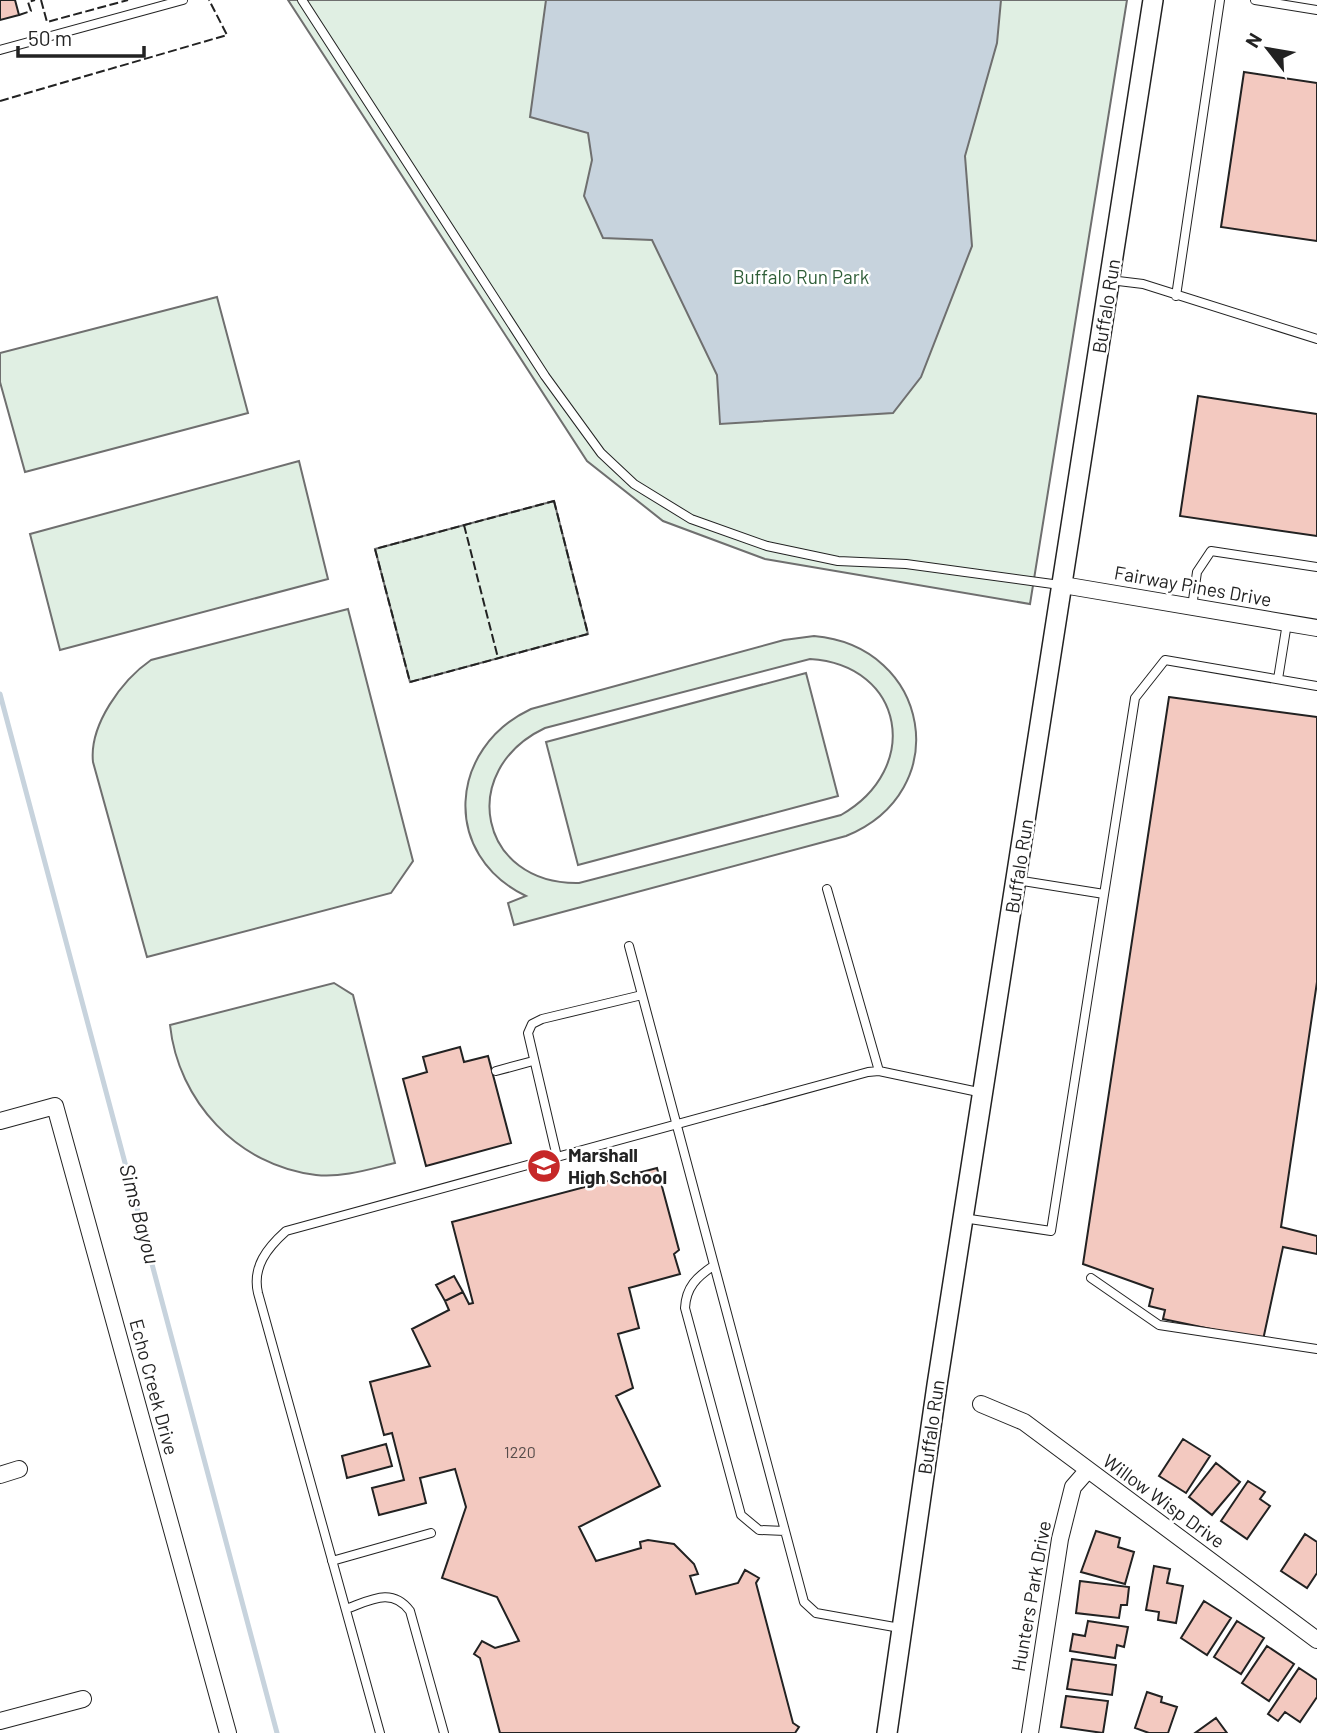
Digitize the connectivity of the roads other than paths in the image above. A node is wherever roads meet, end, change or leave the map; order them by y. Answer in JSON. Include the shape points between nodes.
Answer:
{"nodes":[{"id":1,"x":183,"y":0,"type":"edge"},
{"id":2,"x":302,"y":0,"type":"edge"},
{"id":3,"x":1153,"y":0,"type":"edge"},
{"id":4,"x":1220,"y":0,"type":"edge"},
{"id":5,"x":1255,"y":0,"type":"edge"},
{"id":6,"x":1317,"y":10,"type":"edge"},
{"id":7,"x":0,"y":50,"type":"edge"},
{"id":8,"x":1110,"y":280,"type":"junction"},
{"id":9,"x":1176,"y":296,"type":"junction"},
{"id":10,"x":1317,"y":339,"type":"edge"},
{"id":11,"x":1317,"y":567,"type":"edge"},
{"id":12,"x":1063,"y":585,"type":"junction"},
{"id":13,"x":1192,"y":607,"type":"junction"},
{"id":14,"x":1287,"y":623,"type":"junction"},
{"id":15,"x":1317,"y":628,"type":"edge"},
{"id":16,"x":1278,"y":679,"type":"junction"},
{"id":17,"x":1317,"y":685,"type":"edge"},
{"id":18,"x":1016,"y":880,"type":"junction"},
{"id":19,"x":827,"y":888,"type":"dead end"},
{"id":20,"x":1104,"y":894,"type":"junction"},
{"id":21,"x":629,"y":946,"type":"dead end"},
{"id":22,"x":642,"y":995,"type":"junction"},
{"id":23,"x":533,"y":1061,"type":"junction"},
{"id":24,"x":496,"y":1071,"type":"dead end"},
{"id":25,"x":879,"y":1072,"type":"junction"},
{"id":26,"x":983,"y":1093,"type":"junction"},
{"id":27,"x":0,"y":1121,"type":"edge"},
{"id":28,"x":676,"y":1125,"type":"junction"},
{"id":29,"x":557,"y":1157,"type":"junction"},
{"id":30,"x":963,"y":1218,"type":"junction"},
{"id":31,"x":713,"y":1266,"type":"junction"},
{"id":32,"x":1091,"y":1278,"type":"dead end"},
{"id":33,"x":1317,"y":1349,"type":"edge"},
{"id":34,"x":981,"y":1404,"type":"dead end"},
{"id":35,"x":19,"y":1469,"type":"dead end"},
{"id":36,"x":1087,"y":1471,"type":"junction"},
{"id":37,"x":0,"y":1475,"type":"edge"},
{"id":38,"x":785,"y":1531,"type":"junction"},
{"id":39,"x":430,"y":1532,"type":"dead end"},
{"id":40,"x":332,"y":1560,"type":"junction"},
{"id":41,"x":346,"y":1609,"type":"junction"},
{"id":42,"x":902,"y":1629,"type":"junction"},
{"id":43,"x":1317,"y":1640,"type":"edge"},
{"id":44,"x":83,"y":1699,"type":"dead end"},
{"id":45,"x":0,"y":1721,"type":"edge"},
{"id":46,"x":228,"y":1733,"type":"edge"},
{"id":47,"x":380,"y":1733,"type":"edge"},
{"id":48,"x":444,"y":1733,"type":"edge"},
{"id":49,"x":887,"y":1733,"type":"edge"},
{"id":50,"x":1030,"y":1733,"type":"edge"}],
"edges":[{"from":1,"to":7,"type":"lane"},
{"from":2,"to":12,"type":"lane","via":[[545,376],[601,453],[634,484],[691,519],[766,546],[838,561],[906,564]]},
{"from":3,"to":8,"type":"street","name":"Buffalo Run"},
{"from":4,"to":9,"type":"lane"},
{"from":5,"to":6,"type":"lane"},
{"from":8,"to":9,"type":"lane","via":[[1143,284]]},
{"from":8,"to":12,"type":"street","name":"Buffalo Run"},
{"from":9,"to":10,"type":"lane"},
{"from":11,"to":13,"type":"lane","via":[[1211,551],[1197,572]]},
{"from":12,"to":13,"type":"street","name":"Fairway Pines Drive"},
{"from":12,"to":18,"type":"street","name":"Buffalo Run"},
{"from":13,"to":14,"type":"street","name":"Fairway Pines Drive"},
{"from":14,"to":15,"type":"street","name":"Fairway Pines Drive"},
{"from":14,"to":16,"type":"lane"},
{"from":16,"to":17,"type":"lane"},
{"from":16,"to":20,"type":"lane","via":[[1165,660],[1135,698]]},
{"from":18,"to":20,"type":"lane"},
{"from":18,"to":26,"type":"street","name":"Buffalo Run"},
{"from":19,"to":25,"type":"lane"},
{"from":20,"to":30,"type":"lane","via":[[1051,1231]]},
{"from":21,"to":22,"type":"lane"},
{"from":22,"to":23,"type":"lane","via":[[532,1024],[528,1032]]},
{"from":22,"to":28,"type":"lane"},
{"from":23,"to":24,"type":"lane"},
{"from":23,"to":29,"type":"lane"},
{"from":25,"to":26,"type":"lane"},
{"from":25,"to":28,"type":"lane"},
{"from":26,"to":30,"type":"street","name":"Buffalo Run"},
{"from":27,"to":46,"type":"street","name":"Echo Creek Drive","via":[[55,1106]]},
{"from":28,"to":29,"type":"lane"},
{"from":28,"to":31,"type":"lane"},
{"from":29,"to":40,"type":"lane","via":[[286,1231],[263,1257],[255,1281]]},
{"from":30,"to":42,"type":"street","name":"Buffalo Run"},
{"from":31,"to":38,"type":"lane"},
{"from":31,"to":38,"type":"lane","via":[[696,1278],[685,1308],[741,1515],[768,1533]]},
{"from":32,"to":33,"type":"lane","via":[[1159,1325]]},
{"from":34,"to":36,"type":"street","name":"Willow Wisp Drive","via":[[1024,1422]]},
{"from":35,"to":37,"type":"street"},
{"from":36,"to":43,"type":"street","name":"Willow Wisp Drive"},
{"from":36,"to":50,"type":"street","name":"Hunters Park Drive","via":[[1073,1488],[1060,1539]]},
{"from":38,"to":42,"type":"lane","via":[[808,1609]]},
{"from":39,"to":40,"type":"lane"},
{"from":40,"to":41,"type":"lane"},
{"from":41,"to":47,"type":"lane"},
{"from":41,"to":48,"type":"lane","via":[[378,1597],[394,1596],[403,1601],[410,1611]]},
{"from":42,"to":49,"type":"street","name":"Buffalo Run"},
{"from":44,"to":45,"type":"street"}]}
